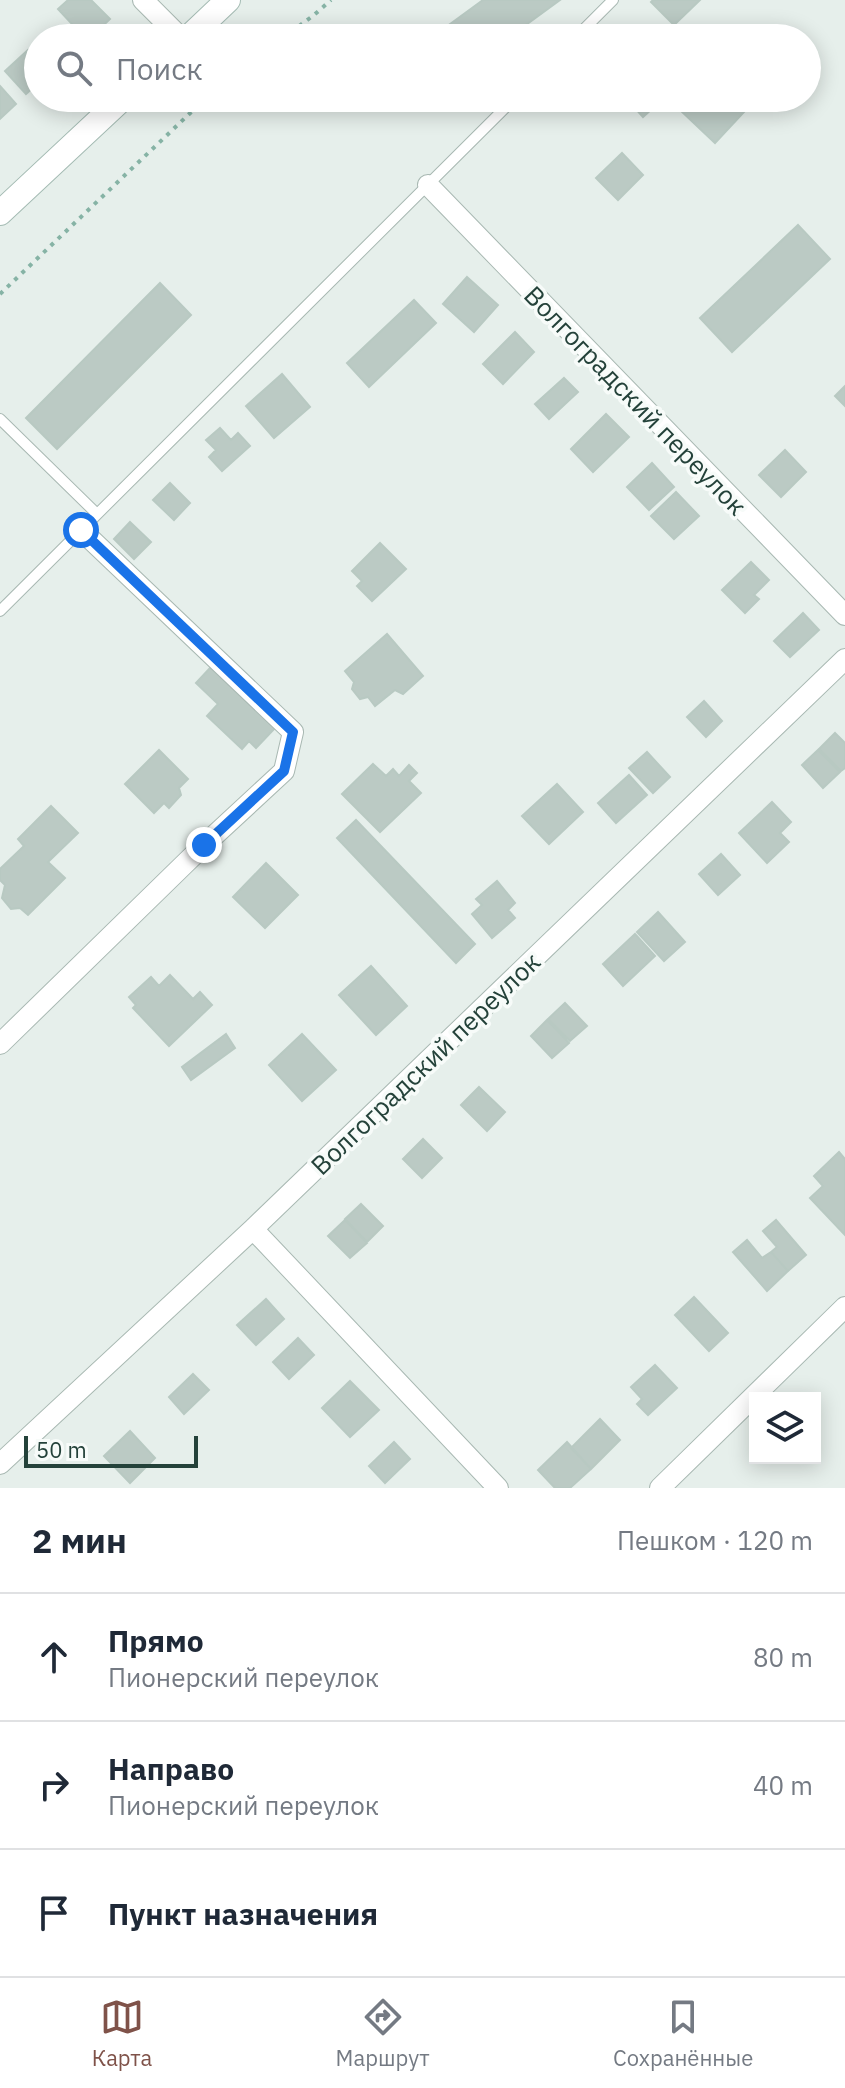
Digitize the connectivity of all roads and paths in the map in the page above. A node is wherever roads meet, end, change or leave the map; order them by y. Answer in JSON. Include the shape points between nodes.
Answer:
{"nodes":[{"id":1,"x":143,"y":0,"type":"edge"},
{"id":2,"x":228,"y":0,"type":"edge"},
{"id":3,"x":331,"y":0,"type":"edge"},
{"id":4,"x":613,"y":0,"type":"edge"},
{"id":5,"x":167,"y":24,"type":"edge"},
{"id":6,"x":203,"y":24,"type":"edge"},
{"id":7,"x":302,"y":24,"type":"edge"},
{"id":8,"x":589,"y":24,"type":"edge"},
{"id":9,"x":108,"y":112,"type":"edge"},
{"id":10,"x":191,"y":112,"type":"edge"},
{"id":11,"x":501,"y":112,"type":"edge"},
{"id":12,"x":428,"y":185,"type":"junction"},
{"id":13,"x":0,"y":213,"type":"edge"},
{"id":14,"x":0,"y":294,"type":"edge"},
{"id":15,"x":0,"y":419,"type":"edge"},
{"id":16,"x":97,"y":514,"type":"junction"},
{"id":17,"x":81,"y":530,"type":"junction"},
{"id":18,"x":0,"y":611,"type":"edge"},
{"id":19,"x":845,"y":615,"type":"edge"},
{"id":20,"x":845,"y":659,"type":"edge"},
{"id":21,"x":0,"y":1044,"type":"edge"},
{"id":22,"x":253,"y":1229,"type":"junction"},
{"id":23,"x":845,"y":1307,"type":"edge"},
{"id":24,"x":0,"y":1464,"type":"edge"},
{"id":25,"x":498,"y":1488,"type":"edge"},
{"id":26,"x":660,"y":1488,"type":"edge"}],
"edges":[{"from":1,"to":5,"type":"street"},
{"from":2,"to":6,"type":"street"},
{"from":3,"to":7,"type":"path"},
{"from":4,"to":8,"type":"lane"},
{"from":9,"to":13,"type":"street"},
{"from":10,"to":14,"type":"path"},
{"from":11,"to":12,"type":"lane"},
{"from":12,"to":16,"type":"lane"},
{"from":12,"to":19,"type":"street","name":"Волгоградский переулок"},
{"from":15,"to":16,"type":"lane"},
{"from":16,"to":17,"type":"lane"},
{"from":17,"to":18,"type":"lane"},
{"from":17,"to":21,"type":"street","via":[[293,732],[284,771]]},
{"from":20,"to":22,"type":"street","name":"Волгоградский переулок"},
{"from":22,"to":24,"type":"street","name":"Волгоградский переулок"},
{"from":22,"to":25,"type":"street"},
{"from":23,"to":26,"type":"street"}]}
